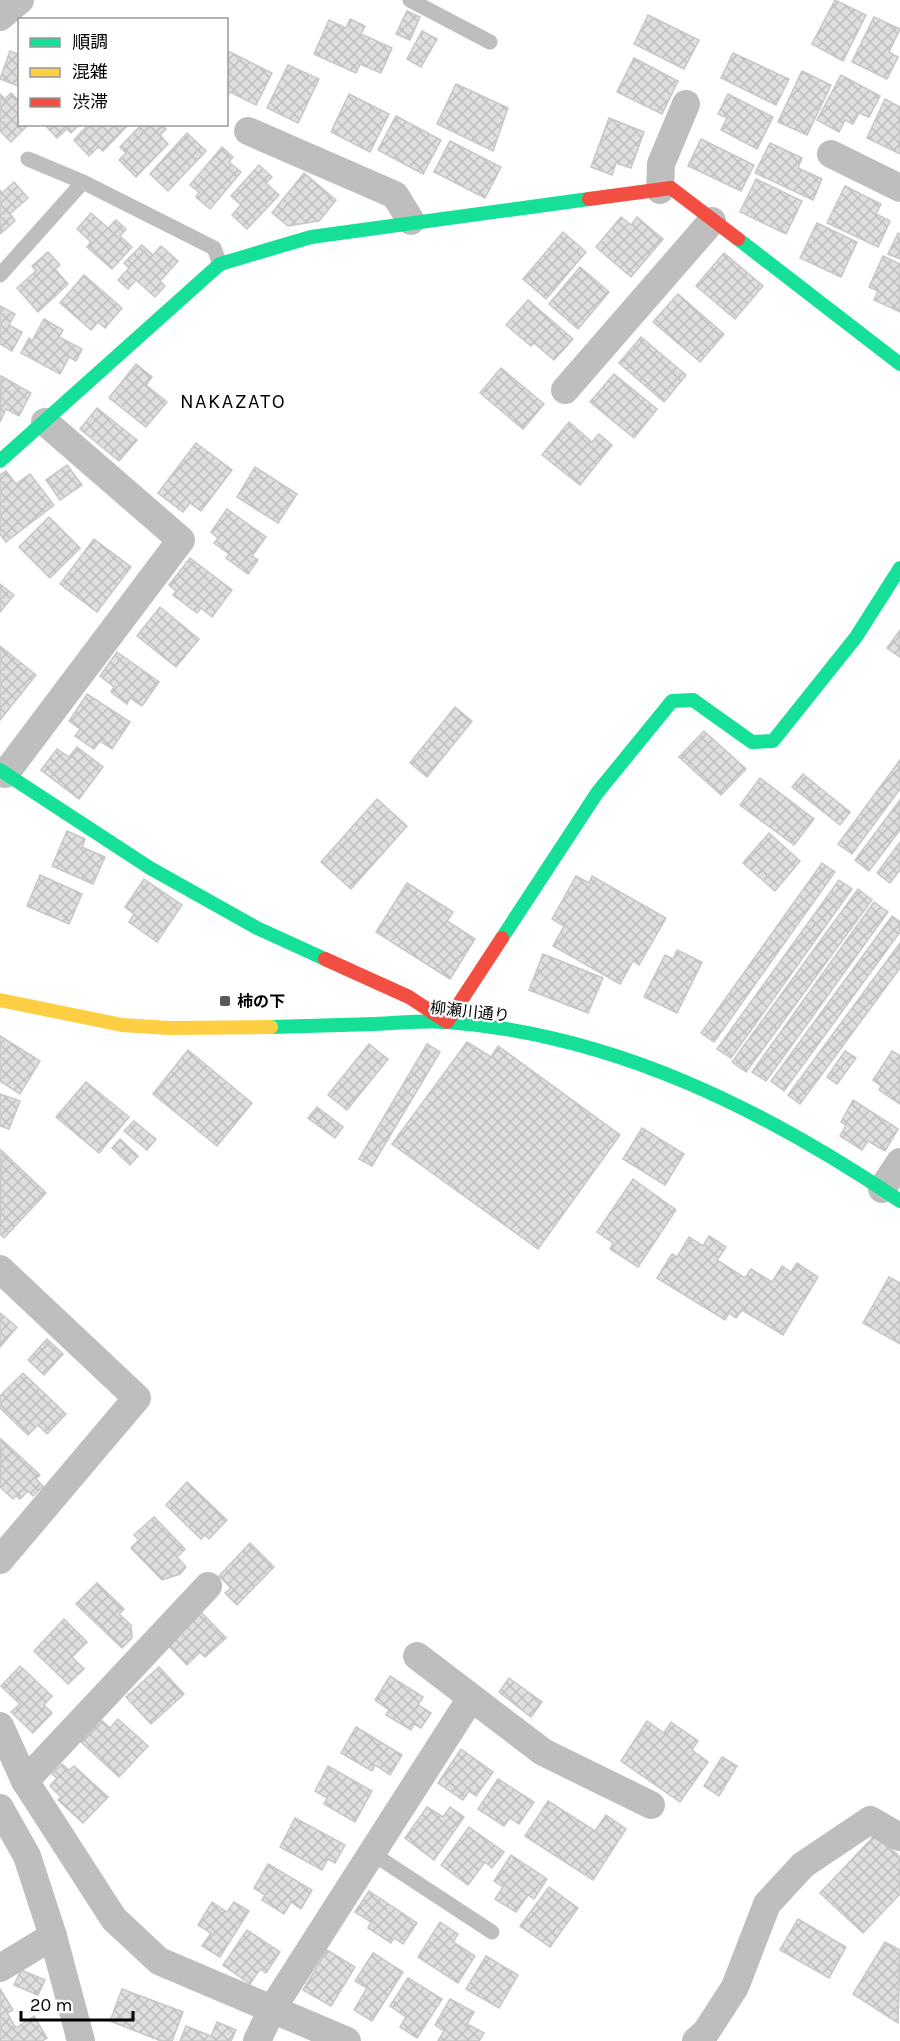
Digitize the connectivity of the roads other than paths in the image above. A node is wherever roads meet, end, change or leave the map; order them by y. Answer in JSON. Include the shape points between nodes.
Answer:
{"nodes":[{"id":1,"x":20,"y":0,"type":"edge"},
{"id":2,"x":410,"y":0,"type":"edge"},
{"id":3,"x":0,"y":17,"type":"edge"},
{"id":4,"x":490,"y":42,"type":"dead end"},
{"id":5,"x":686,"y":104,"type":"dead end"},
{"id":6,"x":248,"y":131,"type":"dead end"},
{"id":7,"x":831,"y":154,"type":"dead end"},
{"id":8,"x":28,"y":159,"type":"dead end"},
{"id":9,"x":83,"y":182,"type":"junction"},
{"id":10,"x":900,"y":188,"type":"edge"},
{"id":11,"x":660,"y":190,"type":"junction"},
{"id":12,"x":411,"y":221,"type":"junction"},
{"id":13,"x":712,"y":221,"type":"junction"},
{"id":14,"x":220,"y":264,"type":"junction"},
{"id":15,"x":0,"y":275,"type":"edge"},
{"id":16,"x":900,"y":364,"type":"edge"},
{"id":17,"x":565,"y":390,"type":"dead end"},
{"id":18,"x":45,"y":423,"type":"junction"},
{"id":19,"x":0,"y":461,"type":"edge"},
{"id":20,"x":900,"y":568,"type":"edge"},
{"id":21,"x":3,"y":772,"type":"edge"},
{"id":22,"x":0,"y":1000,"type":"edge"},
{"id":23,"x":447,"y":1022,"type":"junction"},
{"id":24,"x":900,"y":1162,"type":"edge"},
{"id":25,"x":891,"y":1195,"type":"edge"},
{"id":26,"x":0,"y":1269,"type":"edge"},
{"id":27,"x":0,"y":1560,"type":"edge"},
{"id":28,"x":208,"y":1586,"type":"dead end"},
{"id":29,"x":417,"y":1656,"type":"dead end"},
{"id":30,"x":471,"y":1698,"type":"junction"},
{"id":31,"x":0,"y":1726,"type":"edge"},
{"id":32,"x":25,"y":1781,"type":"junction"},
{"id":33,"x":651,"y":1805,"type":"dead end"},
{"id":34,"x":0,"y":1808,"type":"edge"},
{"id":35,"x":900,"y":1837,"type":"edge"},
{"id":36,"x":370,"y":1852,"type":"junction"},
{"id":37,"x":492,"y":1932,"type":"dead end"},
{"id":38,"x":53,"y":1936,"type":"junction"},
{"id":39,"x":0,"y":1968,"type":"edge"},
{"id":40,"x":272,"y":2008,"type":"junction"},
{"id":41,"x":81,"y":2041,"type":"edge"},
{"id":42,"x":257,"y":2041,"type":"edge"},
{"id":43,"x":347,"y":2041,"type":"edge"},
{"id":44,"x":696,"y":2041,"type":"edge"}],
"edges":[{"from":1,"to":3,"type":"street"},
{"from":2,"to":4,"type":"lane"},
{"from":5,"to":11,"type":"street","via":[[661,164]]},
{"from":6,"to":12,"type":"street","via":[[395,195]]},
{"from":7,"to":10,"type":"street"},
{"from":8,"to":9,"type":"lane"},
{"from":9,"to":14,"type":"lane","via":[[214,248]]},
{"from":9,"to":15,"type":"lane"},
{"from":11,"to":12,"type":"street"},
{"from":11,"to":13,"type":"street","via":[[671,188]]},
{"from":12,"to":14,"type":"street","via":[[311,237]]},
{"from":13,"to":16,"type":"street"},
{"from":13,"to":17,"type":"street"},
{"from":14,"to":18,"type":"street"},
{"from":18,"to":19,"type":"street"},
{"from":18,"to":21,"type":"street","via":[[181,540]]},
{"from":20,"to":23,"type":"street","via":[[856,637],[773,741],[752,742],[693,700],[672,701],[597,793]]},
{"from":21,"to":23,"type":"street","via":[[150,868],[257,927],[400,993]]},
{"from":22,"to":23,"type":"street","name":"柳瀬川通り","via":[[138,1027]]},
{"from":23,"to":25,"type":"street","name":"柳瀬川通り","via":[[580,1044],[652,1067],[729,1101]]},
{"from":24,"to":25,"type":"street"},
{"from":26,"to":27,"type":"street","via":[[137,1398]]},
{"from":28,"to":32,"type":"street"},
{"from":29,"to":30,"type":"street"},
{"from":30,"to":33,"type":"street","via":[[543,1752]]},
{"from":30,"to":36,"type":"street"},
{"from":31,"to":32,"type":"street"},
{"from":32,"to":40,"type":"street","via":[[114,1919],[151,1954],[159,1961]]},
{"from":34,"to":38,"type":"street","via":[[27,1856]]},
{"from":35,"to":44,"type":"street","via":[[870,1820],[803,1865],[767,1904],[735,1987]]},
{"from":36,"to":37,"type":"lane"},
{"from":36,"to":40,"type":"street"},
{"from":38,"to":39,"type":"street"},
{"from":38,"to":41,"type":"street"},
{"from":40,"to":42,"type":"street"},
{"from":40,"to":43,"type":"street"}]}
